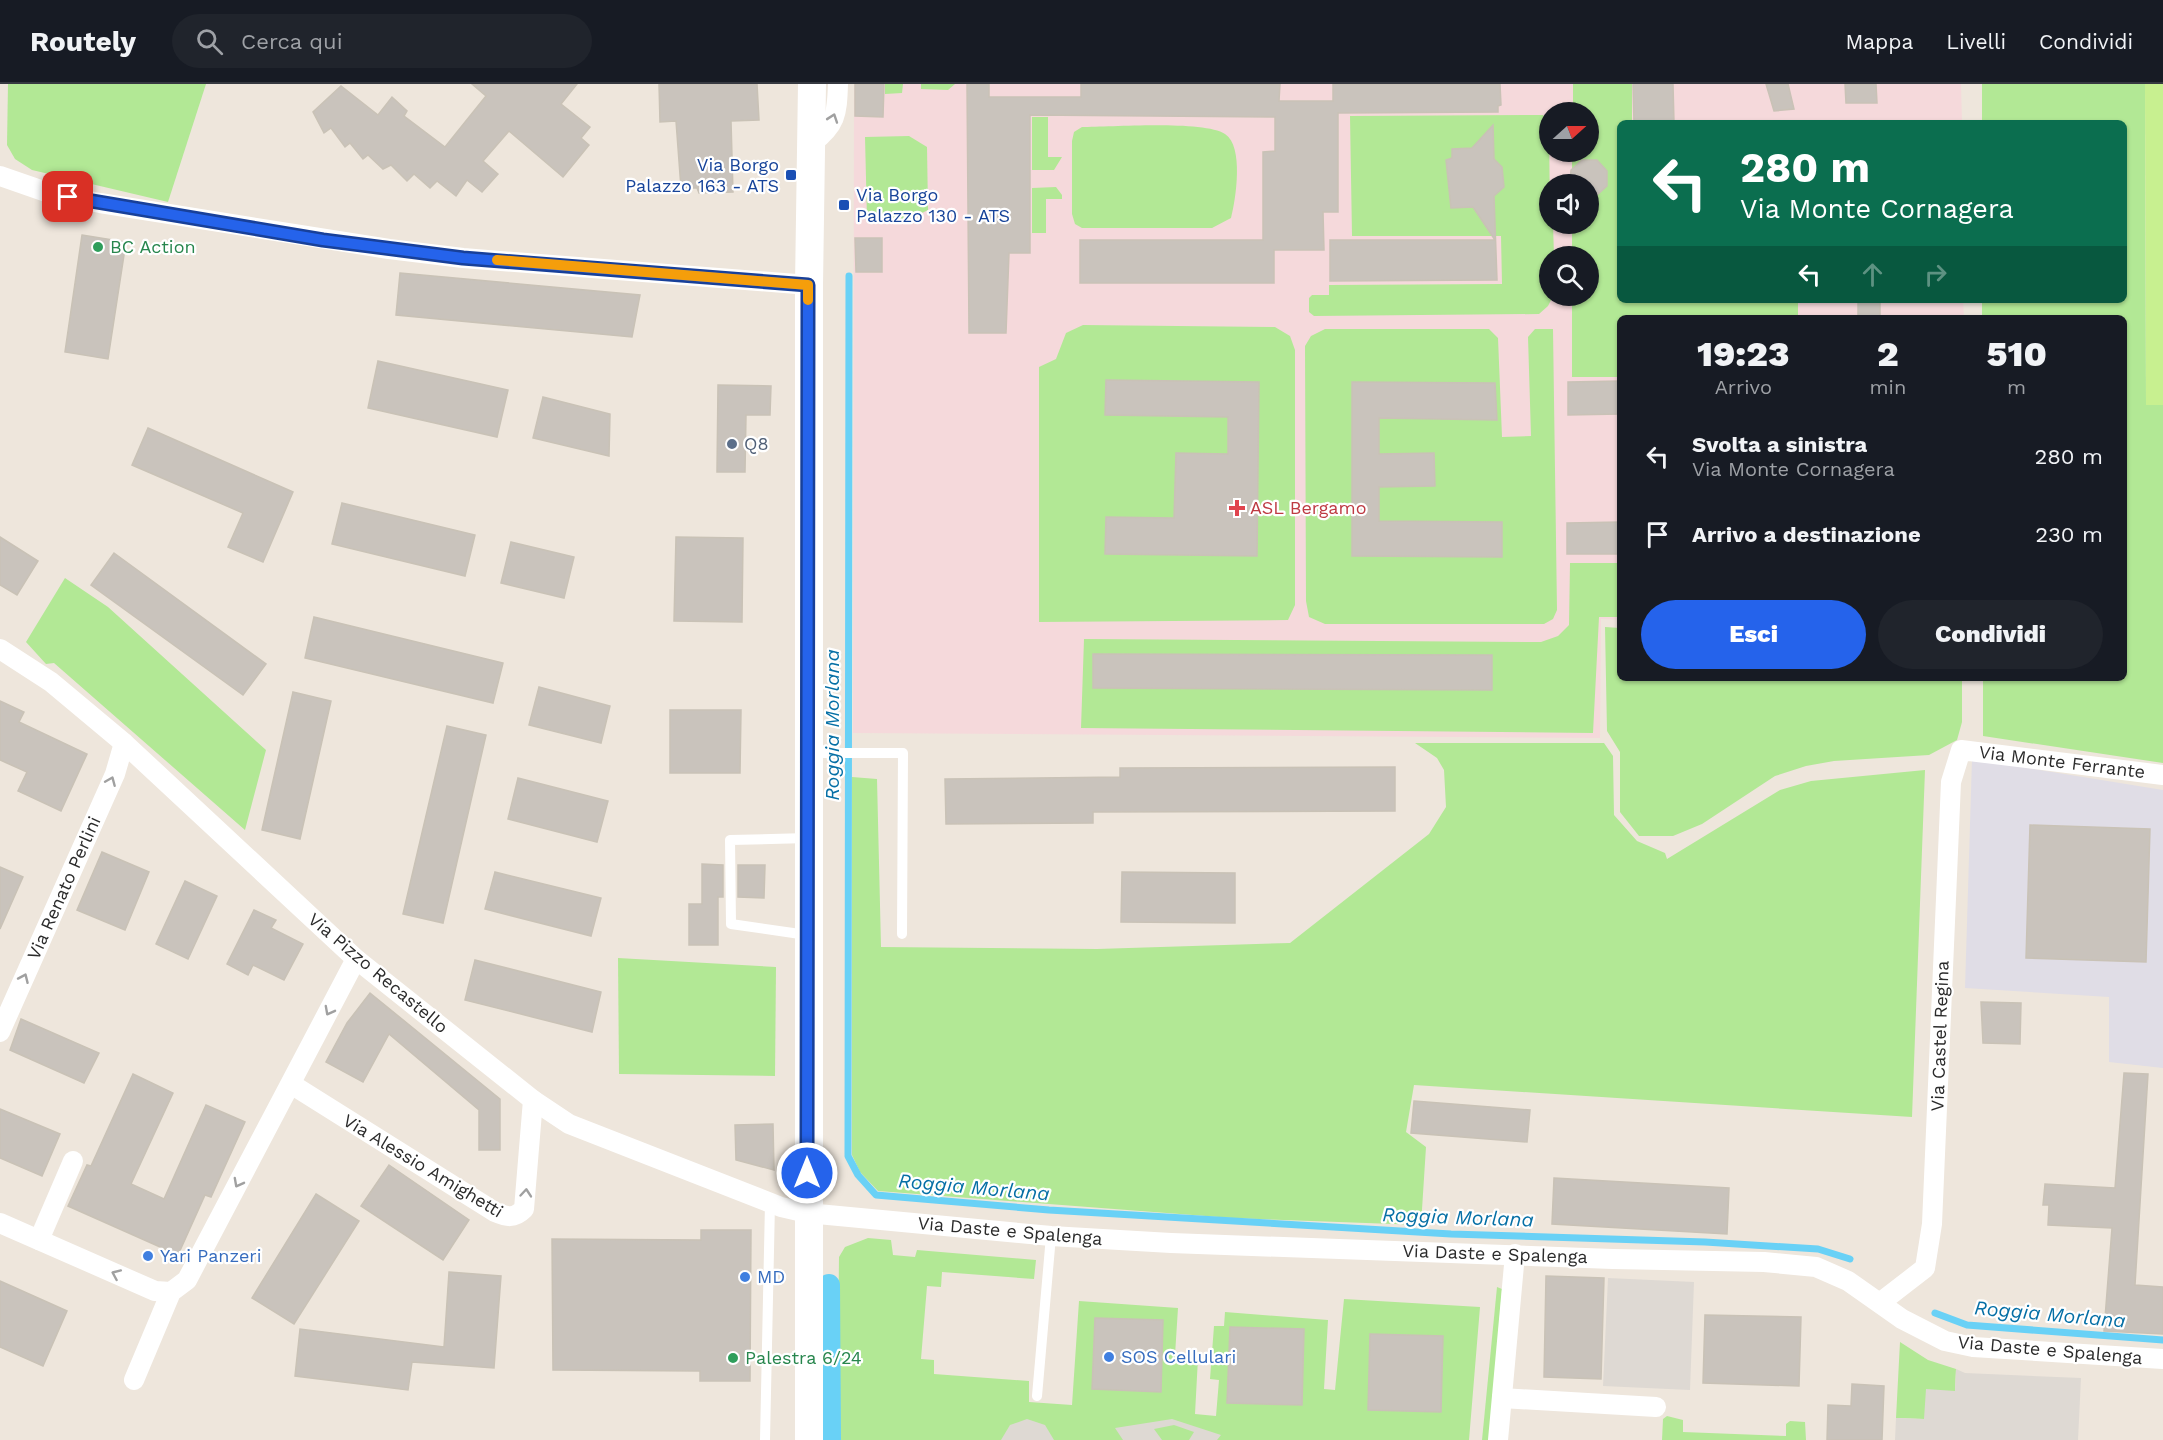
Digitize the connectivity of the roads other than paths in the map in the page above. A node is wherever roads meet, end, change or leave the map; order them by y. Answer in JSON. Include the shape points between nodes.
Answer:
{"nodes":[{"id":1,"x":812,"y":84,"type":"edge"},
{"id":2,"x":838,"y":84,"type":"edge"},
{"id":3,"x":811,"y":144,"type":"junction"},
{"id":4,"x":0,"y":176,"type":"edge"},
{"id":5,"x":808,"y":285,"type":"junction"},
{"id":6,"x":0,"y":649,"type":"edge"},
{"id":7,"x":124,"y":743,"type":"junction"},
{"id":8,"x":1961,"y":750,"type":"joint"},
{"id":9,"x":816,"y":753,"type":"junction"},
{"id":10,"x":2163,"y":775,"type":"edge"},
{"id":11,"x":808,"y":838,"type":"junction"},
{"id":12,"x":902,"y":934,"type":"dead end"},
{"id":13,"x":807,"y":935,"type":"junction"},
{"id":14,"x":356,"y":959,"type":"junction"},
{"id":15,"x":0,"y":1032,"type":"edge"},
{"id":16,"x":291,"y":1084,"type":"junction"},
{"id":17,"x":533,"y":1100,"type":"junction"},
{"id":18,"x":73,"y":1161,"type":"dead end"},
{"id":19,"x":770,"y":1203,"type":"junction"},
{"id":20,"x":807,"y":1214,"type":"junction"},
{"id":21,"x":0,"y":1223,"type":"edge"},
{"id":22,"x":1051,"y":1236,"type":"junction"},
{"id":23,"x":39,"y":1240,"type":"junction"},
{"id":24,"x":1515,"y":1254,"type":"junction"},
{"id":25,"x":171,"y":1292,"type":"junction"},
{"id":26,"x":1881,"y":1302,"type":"junction"},
{"id":27,"x":2163,"y":1359,"type":"edge"},
{"id":28,"x":134,"y":1380,"type":"dead end"},
{"id":29,"x":1037,"y":1396,"type":"dead end"},
{"id":30,"x":1502,"y":1398,"type":"junction"},
{"id":31,"x":1656,"y":1407,"type":"dead end"},
{"id":32,"x":765,"y":1440,"type":"edge"},
{"id":33,"x":808,"y":1440,"type":"edge"},
{"id":34,"x":1498,"y":1440,"type":"edge"}],
"edges":[{"from":1,"to":3,"type":"main road"},
{"from":3,"to":2,"type":"street","one_way":true,"via":[[828,131],[835,117]]},
{"from":3,"to":5,"type":"main road"},
{"from":4,"to":5,"type":"street","via":[[52,194],[388,249]]},
{"from":5,"to":9,"type":"main road"},
{"from":6,"to":7,"type":"street","name":"Via Pizzo Recastello","via":[[51,682]]},
{"from":7,"to":14,"type":"street","name":"Via Pizzo Recastello"},
{"from":15,"to":7,"type":"street","name":"Via Renato Perlini","one_way":true,"via":[[115,774]]},
{"from":8,"to":10,"type":"street","name":"Via Monte Ferrante"},
{"from":8,"to":26,"type":"street","name":"Via Castel Regina","via":[[1951,782],[1932,1224],[1925,1268]]},
{"from":9,"to":11,"type":"main road"},
{"from":9,"to":12,"type":"lane","via":[[903,753]]},
{"from":11,"to":13,"type":"main road"},
{"from":11,"to":13,"type":"lane","via":[[730,840],[731,924]]},
{"from":13,"to":20,"type":"main road"},
{"from":14,"to":16,"type":"street","one_way":true},
{"from":14,"to":17,"type":"street","name":"Via Pizzo Recastello"},
{"from":16,"to":17,"type":"street","name":"Via Alessio Amighetti","one_way":true,"via":[[495,1212],[509,1217],[524,1209]]},
{"from":16,"to":25,"type":"street","one_way":true,"via":[[186,1280]]},
{"from":17,"to":19,"type":"street","name":"Via Pizzo Recastello","via":[[569,1124]]},
{"from":18,"to":23,"type":"street"},
{"from":19,"to":20,"type":"street","name":"Via Pizzo Recastello"},
{"from":19,"to":32,"type":"lane"},
{"from":20,"to":22,"type":"street","name":"Via Daste e Spalenga"},
{"from":20,"to":33,"type":"main road"},
{"from":21,"to":23,"type":"street"},
{"from":22,"to":24,"type":"street","name":"Via Daste e Spalenga"},
{"from":22,"to":29,"type":"lane"},
{"from":25,"to":23,"type":"street","one_way":true,"via":[[155,1291]]},
{"from":24,"to":26,"type":"street","name":"Via Daste e Spalenga","via":[[1816,1267]]},
{"from":24,"to":30,"type":"street"},
{"from":25,"to":28,"type":"street"},
{"from":26,"to":27,"type":"street","name":"Via Daste e Spalenga","via":[[1902,1319],[1945,1341],[1973,1347]]},
{"from":30,"to":31,"type":"street"},
{"from":30,"to":34,"type":"street"}]}
